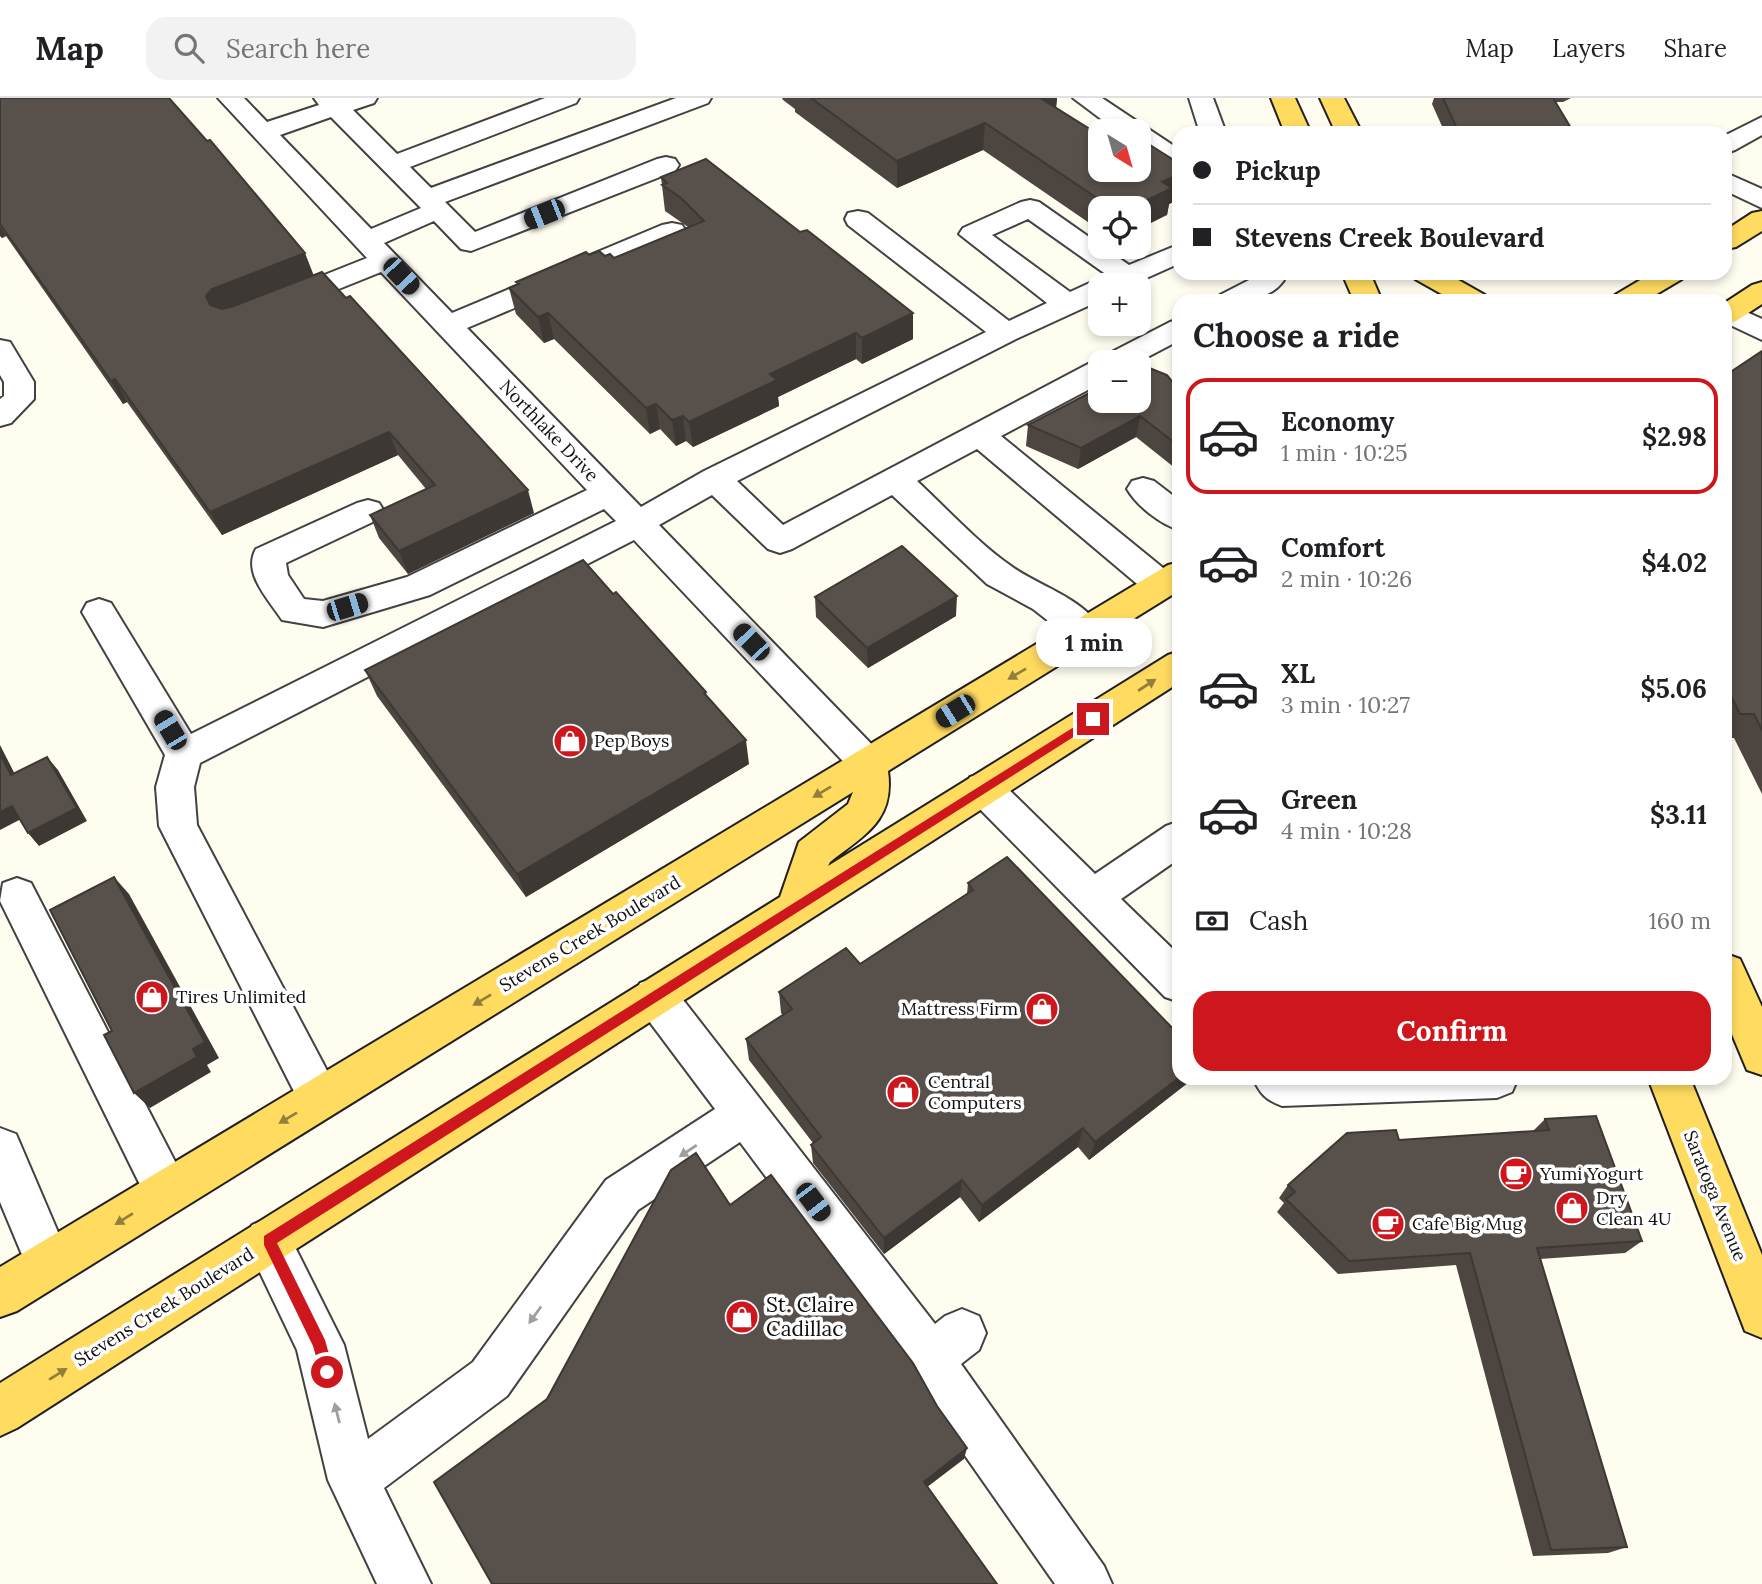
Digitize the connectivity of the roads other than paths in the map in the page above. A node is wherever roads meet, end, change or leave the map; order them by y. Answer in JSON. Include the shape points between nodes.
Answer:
{"nodes":[{"id":1,"x":230,"y":98,"type":"edge"},
{"id":2,"x":365,"y":98,"type":"edge"},
{"id":3,"x":567,"y":98,"type":"edge"},
{"id":4,"x":699,"y":98,"type":"edge"},
{"id":5,"x":1085,"y":98,"type":"edge"},
{"id":6,"x":1201,"y":98,"type":"edge"},
{"id":7,"x":1283,"y":98,"type":"edge"},
{"id":8,"x":1332,"y":98,"type":"edge"},
{"id":9,"x":331,"y":103,"type":"edge"},
{"id":10,"x":1117,"y":119,"type":"edge"},
{"id":11,"x":1211,"y":126,"type":"edge"},
{"id":12,"x":1295,"y":126,"type":"edge"},
{"id":13,"x":1346,"y":126,"type":"edge"},
{"id":14,"x":263,"y":132,"type":"junction"},
{"id":15,"x":1152,"y":144,"type":"edge"},
{"id":16,"x":1172,"y":157,"type":"edge"},
{"id":17,"x":393,"y":165,"type":"junction"},
{"id":18,"x":666,"y":165,"type":"dead end"},
{"id":19,"x":1732,"y":184,"type":"edge"},
{"id":20,"x":1762,"y":200,"type":"edge"},
{"id":21,"x":433,"y":205,"type":"junction"},
{"id":22,"x":858,"y":219,"type":"dead end"},
{"id":23,"x":1762,"y":219,"type":"edge"},
{"id":24,"x":672,"y":231,"type":"edge"},
{"id":25,"x":1732,"y":237,"type":"edge"},
{"id":26,"x":376,"y":250,"type":"junction"},
{"id":27,"x":1172,"y":256,"type":"edge"},
{"id":28,"x":1109,"y":273,"type":"edge"},
{"id":29,"x":1136,"y":273,"type":"edge"},
{"id":30,"x":1270,"y":280,"type":"edge"},
{"id":31,"x":1438,"y":280,"type":"edge"},
{"id":32,"x":1660,"y":280,"type":"edge"},
{"id":33,"x":1762,"y":291,"type":"edge"},
{"id":34,"x":1088,"y":294,"type":"edge"},
{"id":35,"x":1243,"y":294,"type":"edge"},
{"id":36,"x":1463,"y":294,"type":"edge"},
{"id":37,"x":1637,"y":294,"type":"edge"},
{"id":38,"x":1066,"y":303,"type":"junction"},
{"id":39,"x":259,"y":311,"type":"edge"},
{"id":40,"x":1732,"y":311,"type":"edge"},
{"id":41,"x":1732,"y":316,"type":"edge"},
{"id":42,"x":448,"y":325,"type":"junction"},
{"id":43,"x":1762,"y":331,"type":"edge"},
{"id":44,"x":1172,"y":332,"type":"edge"},
{"id":45,"x":1006,"y":333,"type":"junction"},
{"id":46,"x":0,"y":349,"type":"edge"},
{"id":47,"x":1139,"y":350,"type":"edge"},
{"id":48,"x":1088,"y":377,"type":"edge"},
{"id":49,"x":0,"y":416,"type":"edge"},
{"id":50,"x":980,"y":435,"type":"junction"},
{"id":51,"x":715,"y":479,"type":"junction"},
{"id":52,"x":896,"y":480,"type":"junction"},
{"id":53,"x":1143,"y":489,"type":"dead end"},
{"id":54,"x":609,"y":493,"type":"junction"},
{"id":55,"x":368,"y":511,"type":"dead end"},
{"id":56,"x":1172,"y":513,"type":"edge"},
{"id":57,"x":637,"y":523,"type":"junction"},
{"id":58,"x":1170,"y":580,"type":"edge"},
{"id":59,"x":99,"y":612,"type":"dead end"},
{"id":60,"x":1086,"y":632,"type":"junction"},
{"id":61,"x":1172,"y":669,"type":"edge"},
{"id":62,"x":184,"y":754,"type":"junction"},
{"id":63,"x":868,"y":764,"type":"junction"},
{"id":64,"x":983,"y":788,"type":"junction"},
{"id":65,"x":1172,"y":843,"type":"edge"},
{"id":66,"x":17,"y":895,"type":"dead end"},
{"id":67,"x":1093,"y":897,"type":"junction"},
{"id":68,"x":796,"y":907,"type":"junction"},
{"id":69,"x":1172,"y":976,"type":"edge"},
{"id":70,"x":1732,"y":986,"type":"edge"},
{"id":71,"x":654,"y":996,"type":"junction"},
{"id":72,"x":1762,"y":1056,"type":"edge"},
{"id":73,"x":1281,"y":1085,"type":"edge"},
{"id":74,"x":1309,"y":1085,"type":"edge"},
{"id":75,"x":1672,"y":1085,"type":"edge"},
{"id":76,"x":320,"y":1099,"type":"junction"},
{"id":77,"x":745,"y":1114,"type":"junction"},
{"id":78,"x":0,"y":1149,"type":"edge"},
{"id":79,"x":167,"y":1192,"type":"junction"},
{"id":80,"x":268,"y":1241,"type":"junction"},
{"id":81,"x":49,"y":1265,"type":"junction"},
{"id":82,"x":0,"y":1294,"type":"edge"},
{"id":83,"x":1762,"y":1314,"type":"edge"},
{"id":84,"x":0,"y":1411,"type":"edge"},
{"id":85,"x":353,"y":1480,"type":"junction"},
{"id":86,"x":405,"y":1584,"type":"edge"},
{"id":87,"x":1086,"y":1584,"type":"edge"}],
"edges":[{"from":1,"to":14,"type":"street","name":"Northlake Drive"},
{"from":2,"to":9,"type":"street"},
{"from":3,"to":17,"type":"street"},
{"from":4,"to":21,"type":"street"},
{"from":5,"to":10,"type":"street"},
{"from":6,"to":11,"type":"street"},
{"from":7,"to":12,"type":"main road"},
{"from":8,"to":13,"type":"main road"},
{"from":9,"to":14,"type":"street"},
{"from":9,"to":17,"type":"street"},
{"from":14,"to":26,"type":"street","name":"Northlake Drive"},
{"from":15,"to":16,"type":"street"},
{"from":17,"to":21,"type":"street"},
{"from":18,"to":21,"type":"street","via":[[471,243]]},
{"from":19,"to":20,"type":"street"},
{"from":21,"to":26,"type":"street"},
{"from":22,"to":45,"type":"street"},
{"from":23,"to":25,"type":"main road"},
{"from":24,"to":42,"type":"street"},
{"from":26,"to":39,"type":"street"},
{"from":26,"to":42,"type":"street","name":"Northlake Drive"},
{"from":27,"to":29,"type":"street"},
{"from":28,"to":38,"type":"street","via":[[1030,208],[973,234]]},
{"from":30,"to":35,"type":"street"},
{"from":31,"to":36,"type":"main road"},
{"from":32,"to":37,"type":"main road"},
{"from":33,"to":40,"type":"main road"},
{"from":34,"to":38,"type":"street"},
{"from":38,"to":45,"type":"street"},
{"from":41,"to":43,"type":"street"},
{"from":42,"to":54,"type":"street","name":"Northlake Drive"},
{"from":44,"to":47,"type":"street"},
{"from":45,"to":51,"type":"street"},
{"from":46,"to":49,"type":"street","via":[[19,382],[19,399]]},
{"from":48,"to":50,"type":"street"},
{"from":50,"to":52,"type":"street"},
{"from":50,"to":58,"type":"street"},
{"from":51,"to":52,"type":"street","via":[[780,541]]},
{"from":51,"to":57,"type":"street"},
{"from":52,"to":60,"type":"street","via":[[999,575],[1045,600]]},
{"from":53,"to":56,"type":"street"},
{"from":54,"to":55,"type":"street","via":[[418,586],[323,614],[294,611],[271,577],[268,557]]},
{"from":54,"to":57,"type":"street","name":"Northlake Drive"},
{"from":57,"to":62,"type":"street"},
{"from":57,"to":63,"type":"street","name":"Northlake Drive"},
{"from":58,"to":60,"type":"main road","name":"Stevens Creek Boulevard"},
{"from":59,"to":62,"type":"street"},
{"from":60,"to":63,"type":"main road","name":"Stevens Creek Boulevard","one_way":true},
{"from":64,"to":61,"type":"main road","name":"Stevens Creek Boulevard","one_way":true},
{"from":62,"to":76,"type":"street","via":[[175,787],[178,826]]},
{"from":63,"to":68,"type":"main road","via":[[872,792],[863,814],[813,853]]},
{"from":63,"to":76,"type":"main road","name":"Stevens Creek Boulevard","one_way":true},
{"from":64,"to":67,"type":"street"},
{"from":64,"to":68,"type":"main road","name":"Stevens Creek Boulevard"},
{"from":65,"to":67,"type":"street"},
{"from":66,"to":79,"type":"street"},
{"from":67,"to":69,"type":"street"},
{"from":68,"to":71,"type":"main road","name":"Stevens Creek Boulevard"},
{"from":70,"to":72,"type":"main road"},
{"from":71,"to":77,"type":"street"},
{"from":71,"to":80,"type":"main road","name":"Stevens Creek Boulevard"},
{"from":73,"to":74,"type":"street"},
{"from":75,"to":83,"type":"main road","name":"Saratoga Avenue"},
{"from":76,"to":79,"type":"main road","name":"Stevens Creek Boulevard","one_way":true},
{"from":77,"to":85,"type":"street","one_way":true,"via":[[622,1195],[490,1379]]},
{"from":77,"to":87,"type":"street","via":[[947,1345],[955,1399]]},
{"from":78,"to":81,"type":"street"},
{"from":79,"to":81,"type":"main road","name":"Stevens Creek Boulevard","one_way":true},
{"from":84,"to":80,"type":"main road","name":"Stevens Creek Boulevard","one_way":true},
{"from":85,"to":80,"type":"street","one_way":true,"via":[[320,1345]]},
{"from":81,"to":82,"type":"main road","name":"Stevens Creek Boulevard"},
{"from":85,"to":86,"type":"street"}]}
